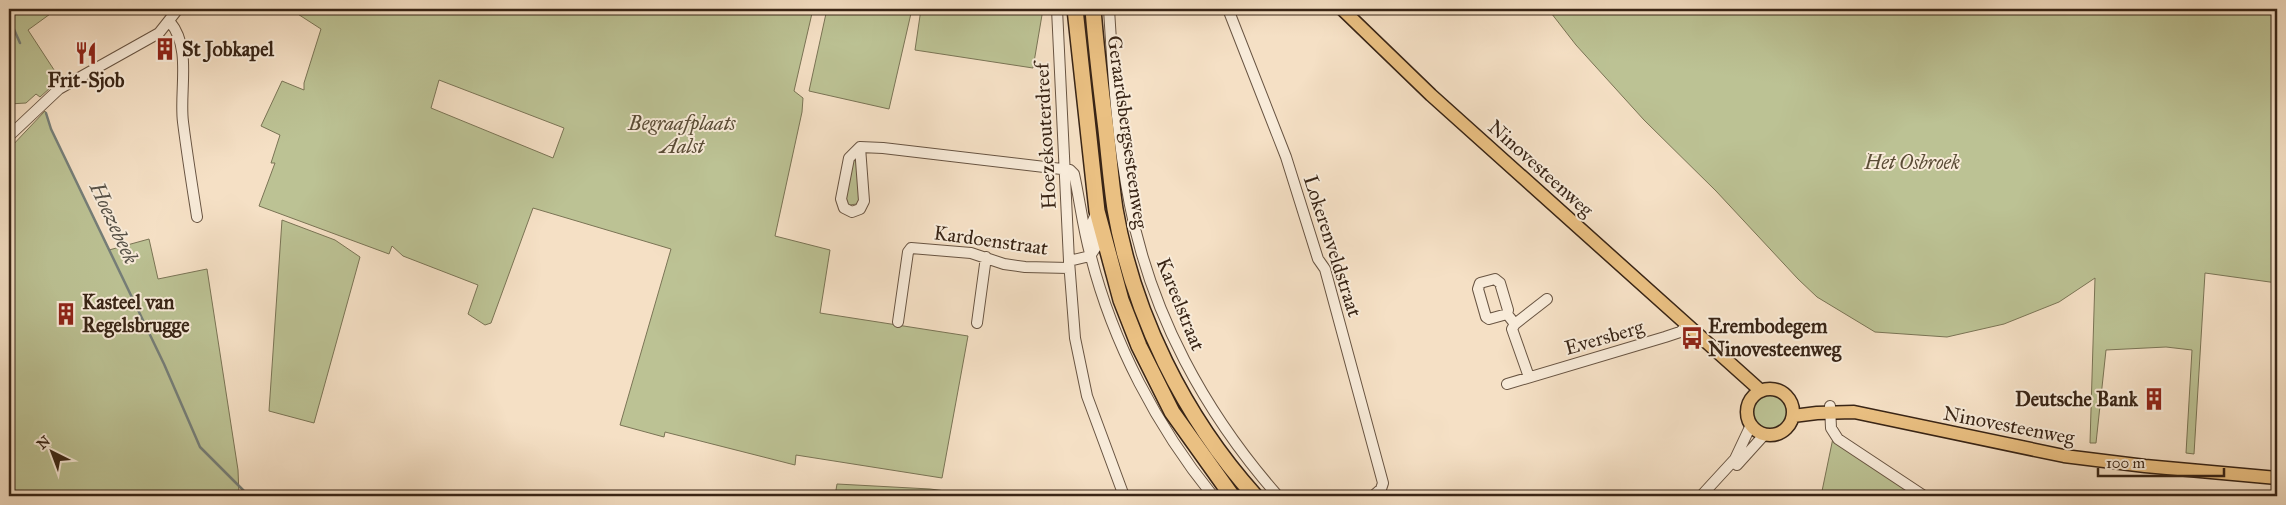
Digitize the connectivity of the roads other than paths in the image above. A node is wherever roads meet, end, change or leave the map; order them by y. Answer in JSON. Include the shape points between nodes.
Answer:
{"nodes":[{"id":1,"x":178,"y":9,"type":"edge"},
{"id":2,"x":1056,"y":9,"type":"edge"},
{"id":3,"x":1075,"y":9,"type":"edge"},
{"id":4,"x":1093,"y":9,"type":"edge"},
{"id":5,"x":1109,"y":9,"type":"edge"},
{"id":6,"x":1228,"y":9,"type":"edge"},
{"id":7,"x":1342,"y":9,"type":"edge"},
{"id":8,"x":170,"y":22,"type":"junction"},
{"id":9,"x":9,"y":136,"type":"edge"},
{"id":10,"x":860,"y":147,"type":"junction"},
{"id":11,"x":1069,"y":172,"type":"junction"},
{"id":12,"x":1097,"y":211,"type":"junction"},
{"id":13,"x":197,"y":217,"type":"dead end"},
{"id":14,"x":1090,"y":256,"type":"junction"},
{"id":15,"x":986,"y":257,"type":"junction"},
{"id":16,"x":1069,"y":264,"type":"junction"},
{"id":17,"x":1547,"y":299,"type":"dead end"},
{"id":18,"x":1507,"y":314,"type":"dead end"},
{"id":19,"x":898,"y":322,"type":"dead end"},
{"id":20,"x":977,"y":323,"type":"dead end"},
{"id":21,"x":1515,"y":324,"type":"junction"},
{"id":22,"x":1687,"y":326,"type":"junction"},
{"id":23,"x":1718,"y":354,"type":"junction"},
{"id":24,"x":1529,"y":377,"type":"junction"},
{"id":25,"x":1507,"y":384,"type":"dead end"},
{"id":26,"x":1761,"y":391,"type":"junction"},
{"id":27,"x":1751,"y":400,"type":"junction"},
{"id":28,"x":1830,"y":409,"type":"junction"},
{"id":29,"x":1792,"y":410,"type":"junction"},
{"id":30,"x":1751,"y":425,"type":"junction"},
{"id":31,"x":1765,"y":434,"type":"junction"},
{"id":32,"x":1737,"y":461,"type":"junction"},
{"id":33,"x":2277,"y":478,"type":"edge"},
{"id":34,"x":1124,"y":496,"type":"edge"},
{"id":35,"x":1213,"y":496,"type":"edge"},
{"id":36,"x":1232,"y":496,"type":"edge"},
{"id":37,"x":1255,"y":496,"type":"edge"},
{"id":38,"x":1278,"y":496,"type":"edge"},
{"id":39,"x":1373,"y":496,"type":"edge"},
{"id":40,"x":1701,"y":496,"type":"edge"},
{"id":41,"x":1924,"y":496,"type":"edge"}],
"edges":[{"from":1,"to":8,"type":"street"},
{"from":2,"to":11,"type":"street","name":"Hoezekouterdreef"},
{"from":3,"to":12,"type":"highway","name":"Geraardsbergsesteenweg"},
{"from":4,"to":37,"type":"highway","name":"Geraardsbergsesteenweg","via":[[1115,208],[1137,293],[1154,339],[1187,402]]},
{"from":5,"to":38,"type":"street","name":"Kareelstraat","via":[[1130,204],[1154,291],[1174,340],[1213,412]]},
{"from":6,"to":39,"type":"street","name":"Lokerenveldstraat","via":[[1286,157],[1318,258],[1328,278],[1383,483]]},
{"from":7,"to":22,"type":"main road","name":"Ninovesteenweg","via":[[1431,95]]},
{"from":8,"to":9,"type":"street","via":[[143,43],[59,89]]},
{"from":8,"to":13,"type":"street","via":[[178,35],[182,58],[182,120]]},
{"from":10,"to":10,"type":"street","via":[[849,158],[841,199],[844,208],[852,212],[860,210],[864,201]]},
{"from":10,"to":11,"type":"street"},
{"from":11,"to":14,"type":"street","name":"Hoezekouterdreef"},
{"from":11,"to":16,"type":"street","name":"Hoezekouterdreef"},
{"from":12,"to":14,"type":"street","via":[[1092,223],[1096,247]]},
{"from":12,"to":36,"type":"highway","name":"Geraardsbergsesteenweg","via":[[1121,300],[1151,372],[1172,412]]},
{"from":14,"to":16,"type":"street"},
{"from":14,"to":35,"type":"street","name":"Hoezekouterdreef","via":[[1125,352],[1142,387],[1177,446]]},
{"from":15,"to":16,"type":"street","name":"Kardoenstraat","via":[[1004,264]]},
{"from":15,"to":19,"type":"street","name":"Kardoenstraat","via":[[915,247],[909,249]]},
{"from":15,"to":20,"type":"street"},
{"from":16,"to":34,"type":"street","name":"Hoezekouterdreef","via":[[1081,374]]},
{"from":17,"to":21,"type":"street"},
{"from":18,"to":21,"type":"street"},
{"from":21,"to":24,"type":"street","via":[[1512,333]]},
{"from":22,"to":23,"type":"main road","name":"Ninovesteenweg"},
{"from":22,"to":24,"type":"street","name":"Eversberg","via":[[1666,337]]},
{"from":23,"to":26,"type":"main road","name":"Ninovesteenweg"},
{"from":23,"to":27,"type":"main road","name":"Ninovesteenweg"},
{"from":24,"to":25,"type":"street","name":"Eversberg"},
{"from":26,"to":27,"type":"main road"},
{"from":26,"to":29,"type":"main road","via":[[1782,393]]},
{"from":27,"to":30,"type":"main road","via":[[1748,412]]},
{"from":28,"to":29,"type":"main road","name":"Ninovesteenweg"},
{"from":28,"to":33,"type":"main road","name":"Ninovesteenweg","via":[[2064,456]]},
{"from":28,"to":41,"type":"street","via":[[1831,428],[1838,439]]},
{"from":29,"to":31,"type":"main road","via":[[1786,429],[1772,435]]},
{"from":30,"to":31,"type":"main road"},
{"from":30,"to":32,"type":"street"},
{"from":31,"to":32,"type":"street"},
{"from":32,"to":40,"type":"street","via":[[1723,479]]}]}
